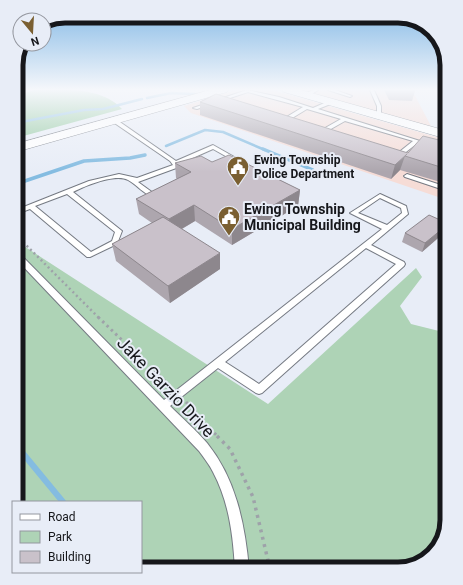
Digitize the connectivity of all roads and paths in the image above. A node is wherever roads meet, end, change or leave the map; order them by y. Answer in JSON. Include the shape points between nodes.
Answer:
{"nodes":[{"id":1,"x":128,"y":117,"type":"edge"},
{"id":2,"x":286,"y":117,"type":"edge"},
{"id":3,"x":339,"y":117,"type":"edge"},
{"id":4,"x":384,"y":117,"type":"edge"},
{"id":5,"x":345,"y":119,"type":"junction"},
{"id":6,"x":115,"y":121,"type":"junction"},
{"id":7,"x":287,"y":125,"type":"edge"},
{"id":8,"x":440,"y":133,"type":"edge"},
{"id":9,"x":324,"y":137,"type":"edge"},
{"id":10,"x":417,"y":141,"type":"junction"},
{"id":11,"x":425,"y":143,"type":"edge"},
{"id":12,"x":23,"y":146,"type":"edge"},
{"id":13,"x":386,"y":157,"type":"edge"},
{"id":14,"x":175,"y":164,"type":"junction"},
{"id":15,"x":222,"y":164,"type":"edge"},
{"id":16,"x":407,"y":176,"type":"dead end"},
{"id":17,"x":129,"y":178,"type":"junction"},
{"id":18,"x":440,"y":187,"type":"edge"},
{"id":19,"x":68,"y":191,"type":"junction"},
{"id":20,"x":154,"y":196,"type":"edge"},
{"id":21,"x":31,"y":206,"type":"junction"},
{"id":22,"x":23,"y":209,"type":"edge"},
{"id":23,"x":387,"y":228,"type":"junction"},
{"id":24,"x":366,"y":245,"type":"junction"},
{"id":25,"x":23,"y":262,"type":"edge"},
{"id":26,"x":217,"y":362,"type":"junction"},
{"id":27,"x":163,"y":406,"type":"junction"},
{"id":28,"x":241,"y":562,"type":"edge"}],
"edges":[{"from":1,"to":6,"type":"main road"},
{"from":2,"to":7,"type":"lane","via":[[279,123]]},
{"from":3,"to":5,"type":"lane"},
{"from":4,"to":8,"type":"main road"},
{"from":5,"to":9,"type":"lane","via":[[317,135]]},
{"from":5,"to":10,"type":"lane"},
{"from":6,"to":12,"type":"main road"},
{"from":6,"to":14,"type":"lane"},
{"from":10,"to":11,"type":"lane"},
{"from":10,"to":13,"type":"lane","via":[[394,160]]},
{"from":14,"to":15,"type":"lane","via":[[213,147],[233,158]]},
{"from":14,"to":17,"type":"lane","via":[[177,166],[137,180]]},
{"from":16,"to":18,"type":"lane"},
{"from":17,"to":19,"type":"lane","via":[[119,176],[91,182]]},
{"from":17,"to":20,"type":"lane"},
{"from":19,"to":21,"type":"lane"},
{"from":19,"to":21,"type":"lane","via":[[119,231],[116,242],[90,255]]},
{"from":21,"to":22,"type":"lane"},
{"from":23,"to":23,"type":"lane","via":[[405,214],[404,207],[380,196],[353,213]]},
{"from":23,"to":24,"type":"lane"},
{"from":24,"to":26,"type":"lane"},
{"from":24,"to":26,"type":"lane","via":[[401,264],[259,390]]},
{"from":25,"to":27,"type":"lane","name":"Jake Garzio Drive"},
{"from":26,"to":27,"type":"lane"},
{"from":27,"to":28,"type":"lane","name":"Jake Garzio Drive","via":[[203,447],[219,471],[231,499],[239,532]]}]}
